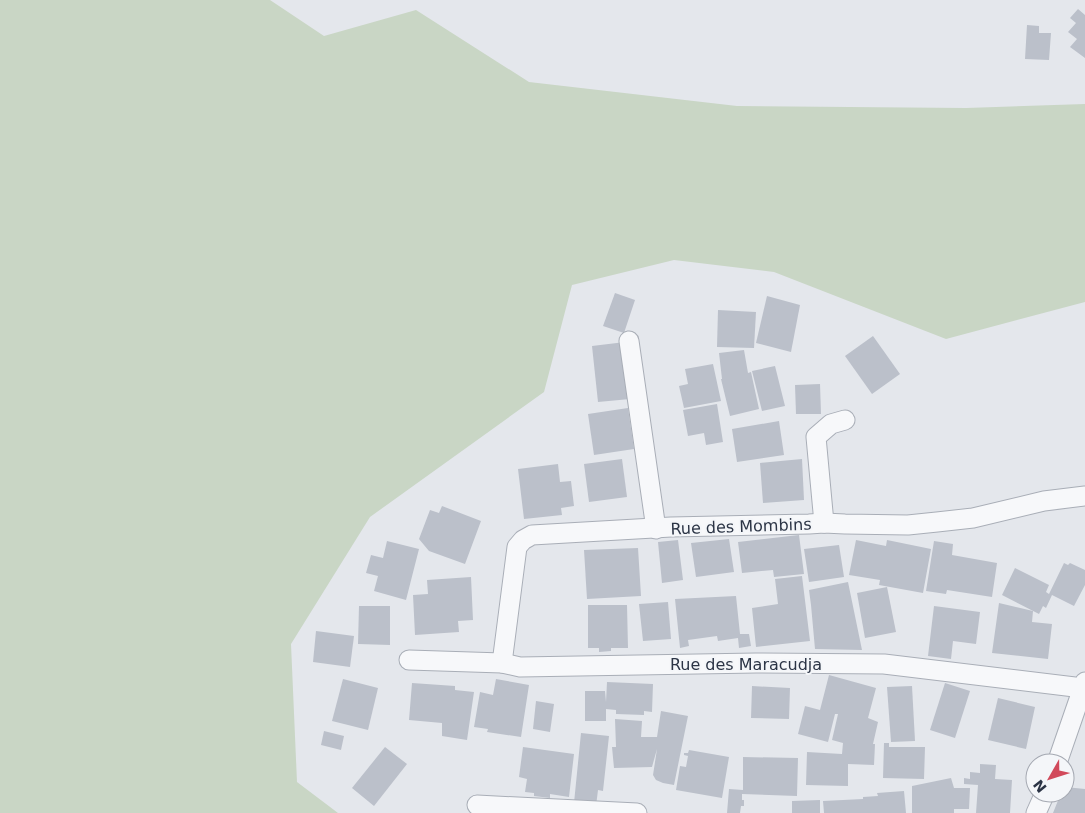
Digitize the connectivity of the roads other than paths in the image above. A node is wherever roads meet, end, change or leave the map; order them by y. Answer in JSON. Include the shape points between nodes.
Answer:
{"nodes":[{"id":1,"x":629,"y":341,"type":"dead end"},
{"id":2,"x":846,"y":420,"type":"dead end"},
{"id":3,"x":1085,"y":496,"type":"edge"},
{"id":4,"x":824,"y":523,"type":"junction"},
{"id":5,"x":656,"y":529,"type":"junction"},
{"id":6,"x":409,"y":660,"type":"dead end"},
{"id":7,"x":502,"y":663,"type":"junction"},
{"id":8,"x":1084,"y":685,"type":"edge"},
{"id":9,"x":1060,"y":753,"type":"edge"},
{"id":10,"x":478,"y":805,"type":"dead end"},
{"id":11,"x":637,"y":813,"type":"edge"}],
"edges":[{"from":1,"to":5,"type":"street"},
{"from":2,"to":4,"type":"street","via":[[831,424],[816,437]]},
{"from":3,"to":4,"type":"street","name":"Rue des Mombins","via":[[1044,501],[973,518],[908,525]]},
{"from":4,"to":5,"type":"street","name":"Rue des Mombins"},
{"from":5,"to":7,"type":"street","name":"Rue des Mombins","via":[[532,535],[523,540],[517,547]]},
{"from":6,"to":7,"type":"street","name":"Rue des Maracudja"},
{"from":7,"to":8,"type":"street","name":"Rue des Maracudja","via":[[520,667],[884,664]]},
{"from":8,"to":9,"type":"street"},
{"from":10,"to":11,"type":"street"}]}
